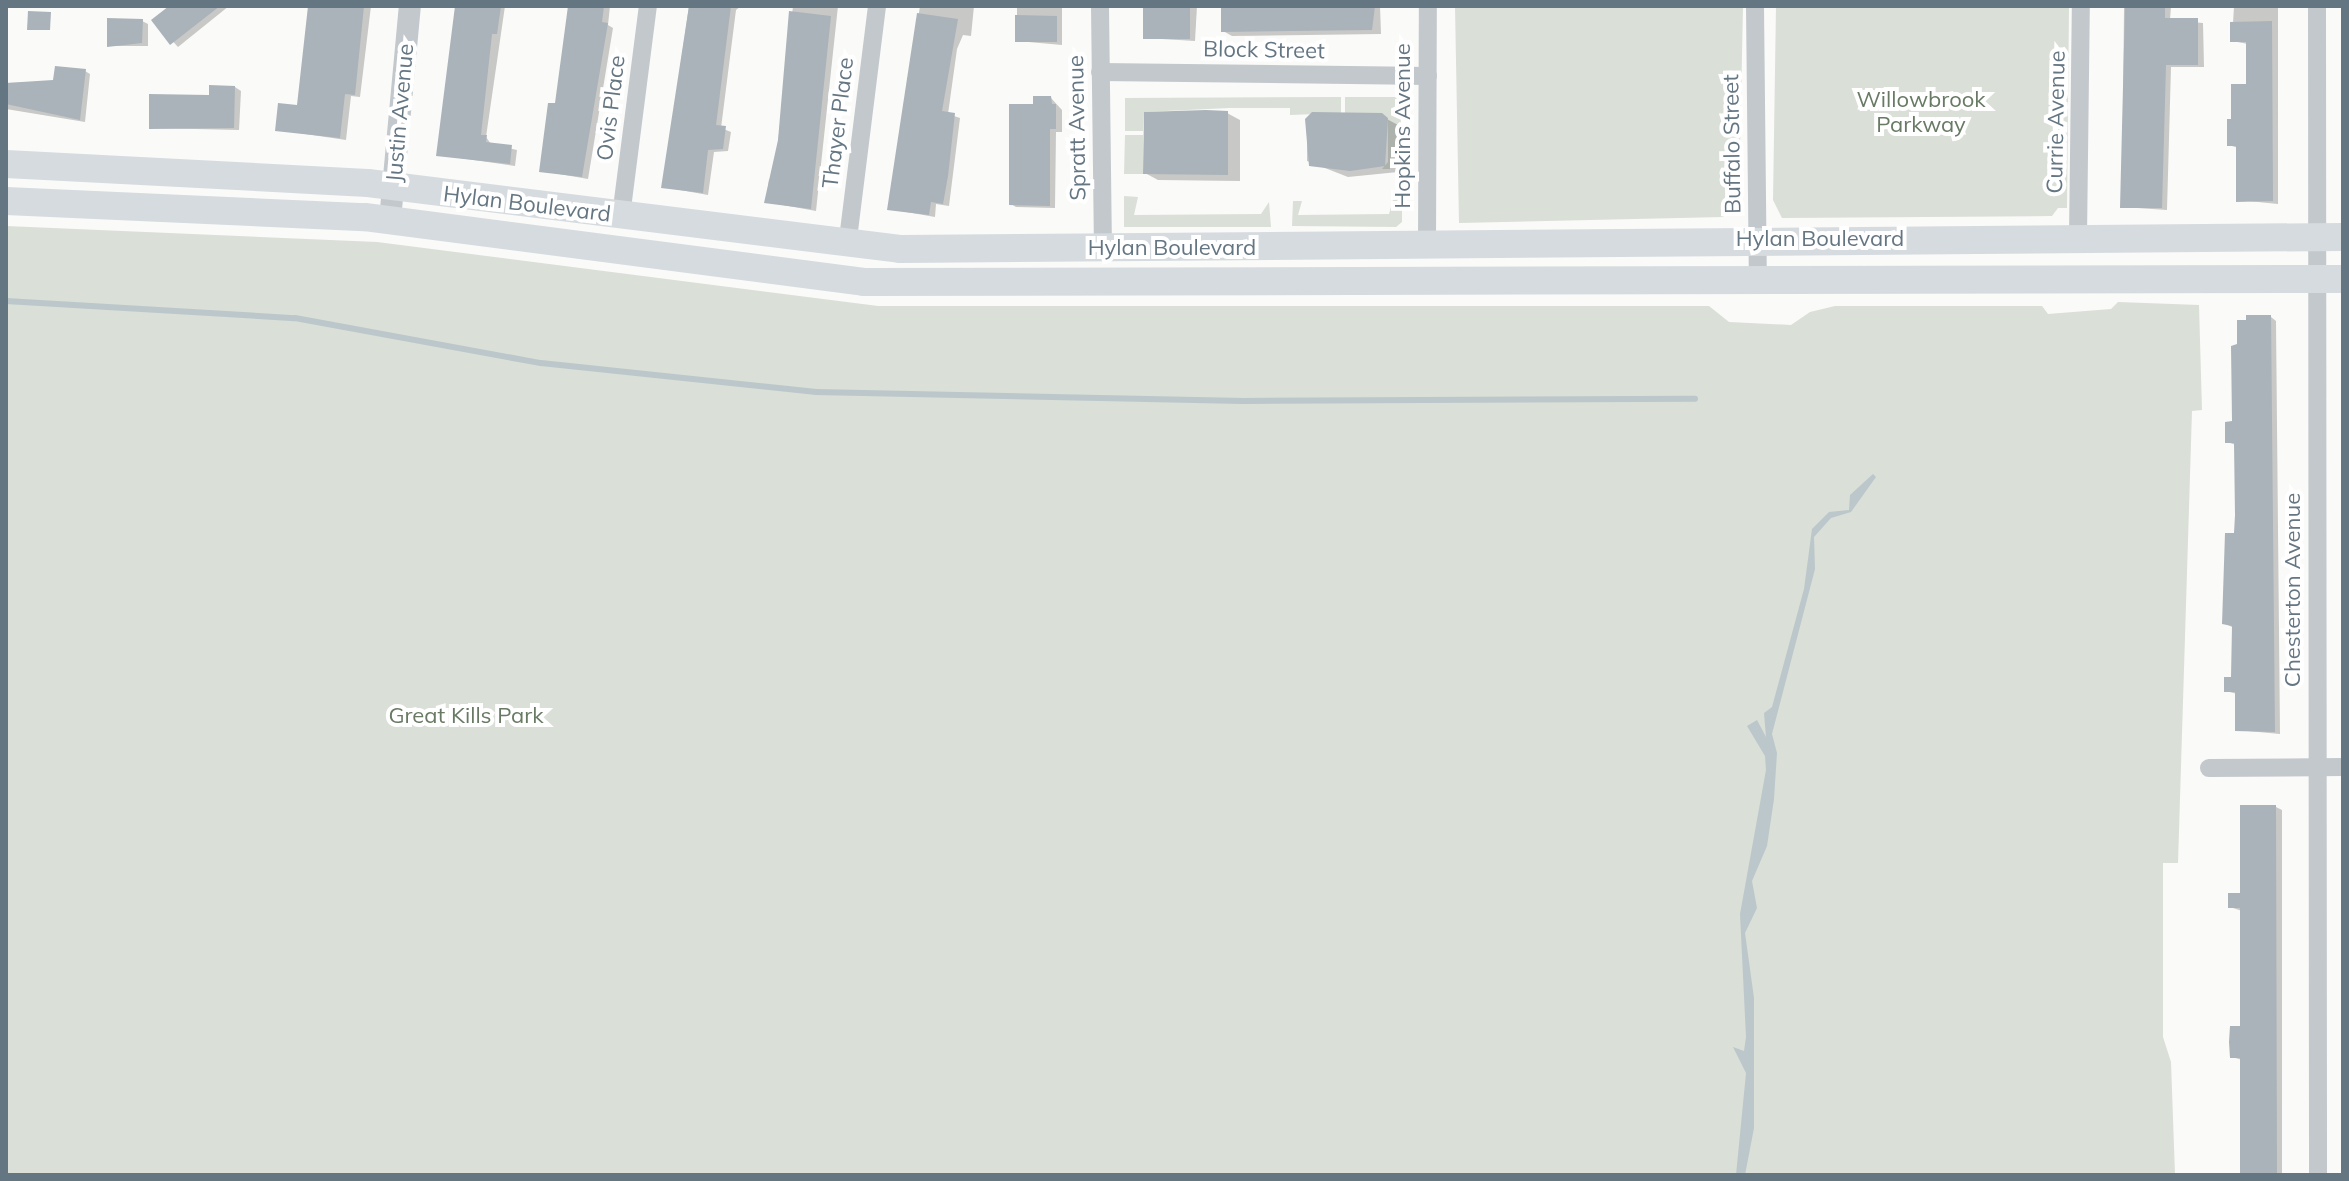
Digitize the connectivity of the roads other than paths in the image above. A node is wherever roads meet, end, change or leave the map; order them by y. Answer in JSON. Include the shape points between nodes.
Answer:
{"nodes":[{"id":1,"x":410,"y":6,"type":"edge"},
{"id":2,"x":648,"y":6,"type":"edge"},
{"id":3,"x":877,"y":6,"type":"edge"},
{"id":4,"x":1100,"y":6,"type":"edge"},
{"id":5,"x":1428,"y":6,"type":"edge"},
{"id":6,"x":1755,"y":6,"type":"edge"},
{"id":7,"x":2081,"y":6,"type":"edge"},
{"id":8,"x":2317,"y":6,"type":"edge"},
{"id":9,"x":1100,"y":72,"type":"junction"},
{"id":10,"x":1428,"y":76,"type":"junction"},
{"id":11,"x":6,"y":164,"type":"edge"},
{"id":12,"x":393,"y":186,"type":"junction"},
{"id":13,"x":6,"y":201,"type":"edge"},
{"id":14,"x":621,"y":216,"type":"junction"},
{"id":15,"x":390,"y":220,"type":"junction"},
{"id":16,"x":2330,"y":237,"type":"edge"},
{"id":17,"x":2078,"y":238,"type":"junction"},
{"id":18,"x":1758,"y":239,"type":"junction"},
{"id":19,"x":847,"y":247,"type":"junction"},
{"id":20,"x":1427,"y":247,"type":"junction"},
{"id":21,"x":1103,"y":248,"type":"junction"},
{"id":22,"x":2330,"y":279,"type":"edge"},
{"id":23,"x":1758,"y":282,"type":"junction"},
{"id":24,"x":2316,"y":767,"type":"junction"},
{"id":25,"x":2343,"y":767,"type":"edge"},
{"id":26,"x":2209,"y":768,"type":"dead end"},
{"id":27,"x":2318,"y":1175,"type":"edge"}],
"edges":[{"from":1,"to":12,"type":"street","name":"Justin Avenue"},
{"from":2,"to":14,"type":"street","name":"Ovis Place"},
{"from":3,"to":19,"type":"street","name":"Thayer Place"},
{"from":4,"to":9,"type":"street","name":"Spratt Avenue"},
{"from":5,"to":10,"type":"street","name":"Hopkins Avenue"},
{"from":6,"to":18,"type":"street","name":"Buffalo Street"},
{"from":7,"to":17,"type":"street","name":"Currie Avenue"},
{"from":8,"to":16,"type":"street","name":"Chesterton Avenue"},
{"from":9,"to":10,"type":"street","name":"Block Street"},
{"from":9,"to":21,"type":"street","name":"Spratt Avenue"},
{"from":10,"to":20,"type":"street","name":"Hopkins Avenue"},
{"from":11,"to":12,"type":"main road","name":"Hylan Boulevard"},
{"from":12,"to":14,"type":"main road","name":"Hylan Boulevard"},
{"from":12,"to":15,"type":"street","name":"Justin Avenue"},
{"from":13,"to":15,"type":"main road","name":"Hylan Boulevard"},
{"from":14,"to":19,"type":"main road","name":"Hylan Boulevard"},
{"from":15,"to":23,"type":"main road","name":"Hylan Boulevard","via":[[864,282]]},
{"from":16,"to":17,"type":"main road","name":"Hylan Boulevard"},
{"from":16,"to":22,"type":"street","name":"Chesterton Avenue"},
{"from":17,"to":18,"type":"main road","name":"Hylan Boulevard"},
{"from":18,"to":20,"type":"main road","name":"Hylan Boulevard"},
{"from":18,"to":23,"type":"street","name":"Buffalo Street"},
{"from":19,"to":21,"type":"main road","name":"Hylan Boulevard"},
{"from":20,"to":21,"type":"main road","name":"Hylan Boulevard"},
{"from":22,"to":23,"type":"main road","name":"Hylan Boulevard"},
{"from":22,"to":24,"type":"street","name":"Chesterton Avenue"},
{"from":24,"to":25,"type":"street"},
{"from":24,"to":26,"type":"street"},
{"from":24,"to":27,"type":"street","name":"Chesterton Avenue"}]}
